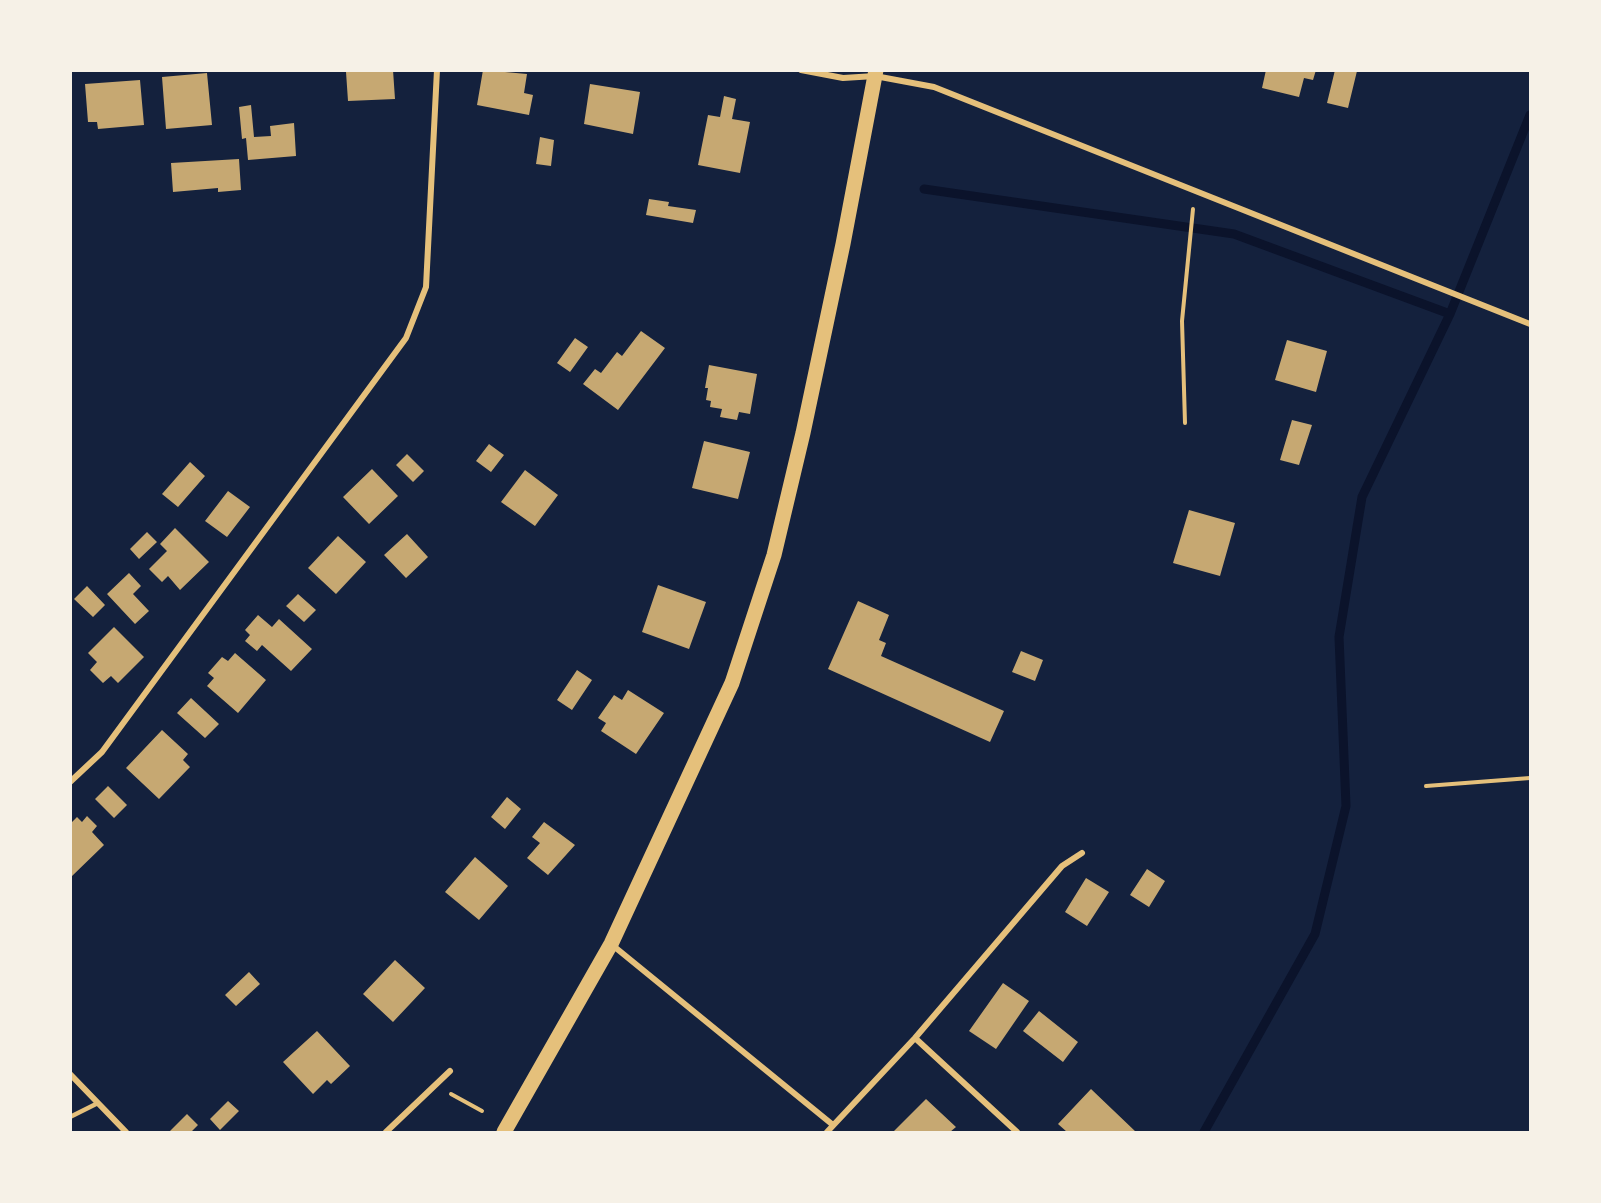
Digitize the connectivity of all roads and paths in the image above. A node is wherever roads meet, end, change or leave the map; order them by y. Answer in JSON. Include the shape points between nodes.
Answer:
{"nodes":[{"id":1,"x":437,"y":70,"type":"edge"},
{"id":2,"x":801,"y":70,"type":"edge"},
{"id":3,"x":875,"y":73,"type":"edge"},
{"id":4,"x":1196,"y":190,"type":"junction"},
{"id":5,"x":1530,"y":324,"type":"edge"},
{"id":6,"x":1185,"y":423,"type":"dead end"},
{"id":7,"x":1530,"y":778,"type":"edge"},
{"id":8,"x":70,"y":782,"type":"edge"},
{"id":9,"x":1426,"y":786,"type":"dead end"},
{"id":10,"x":1082,"y":853,"type":"dead end"},
{"id":11,"x":611,"y":944,"type":"junction"},
{"id":12,"x":915,"y":1038,"type":"junction"},
{"id":13,"x":450,"y":1071,"type":"dead end"},
{"id":14,"x":70,"y":1074,"type":"edge"},
{"id":15,"x":435,"y":1086,"type":"junction"},
{"id":16,"x":98,"y":1103,"type":"junction"},
{"id":17,"x":483,"y":1111,"type":"dead end"},
{"id":18,"x":70,"y":1117,"type":"edge"},
{"id":19,"x":833,"y":1125,"type":"junction"},
{"id":20,"x":126,"y":1132,"type":"edge"},
{"id":21,"x":386,"y":1132,"type":"edge"},
{"id":22,"x":504,"y":1132,"type":"edge"},
{"id":23,"x":827,"y":1132,"type":"edge"},
{"id":24,"x":1017,"y":1132,"type":"edge"}],
"edges":[{"from":1,"to":8,"type":"street","via":[[426,287],[406,338],[102,752]]},
{"from":2,"to":3,"type":"street","via":[[843,78]]},
{"from":3,"to":4,"type":"street","via":[[934,87]]},
{"from":3,"to":11,"type":"main road","via":[[843,244],[774,555],[732,683]]},
{"from":4,"to":5,"type":"street"},
{"from":4,"to":6,"type":"path","via":[[1182,321]]},
{"from":7,"to":9,"type":"path"},
{"from":10,"to":12,"type":"street","via":[[1062,866]]},
{"from":11,"to":19,"type":"street"},
{"from":11,"to":22,"type":"main road"},
{"from":12,"to":19,"type":"street"},
{"from":12,"to":24,"type":"street"},
{"from":13,"to":15,"type":"street"},
{"from":14,"to":16,"type":"street"},
{"from":15,"to":17,"type":"path"},
{"from":15,"to":21,"type":"street"},
{"from":16,"to":18,"type":"lane"},
{"from":16,"to":20,"type":"street"},
{"from":19,"to":23,"type":"street"}]}
